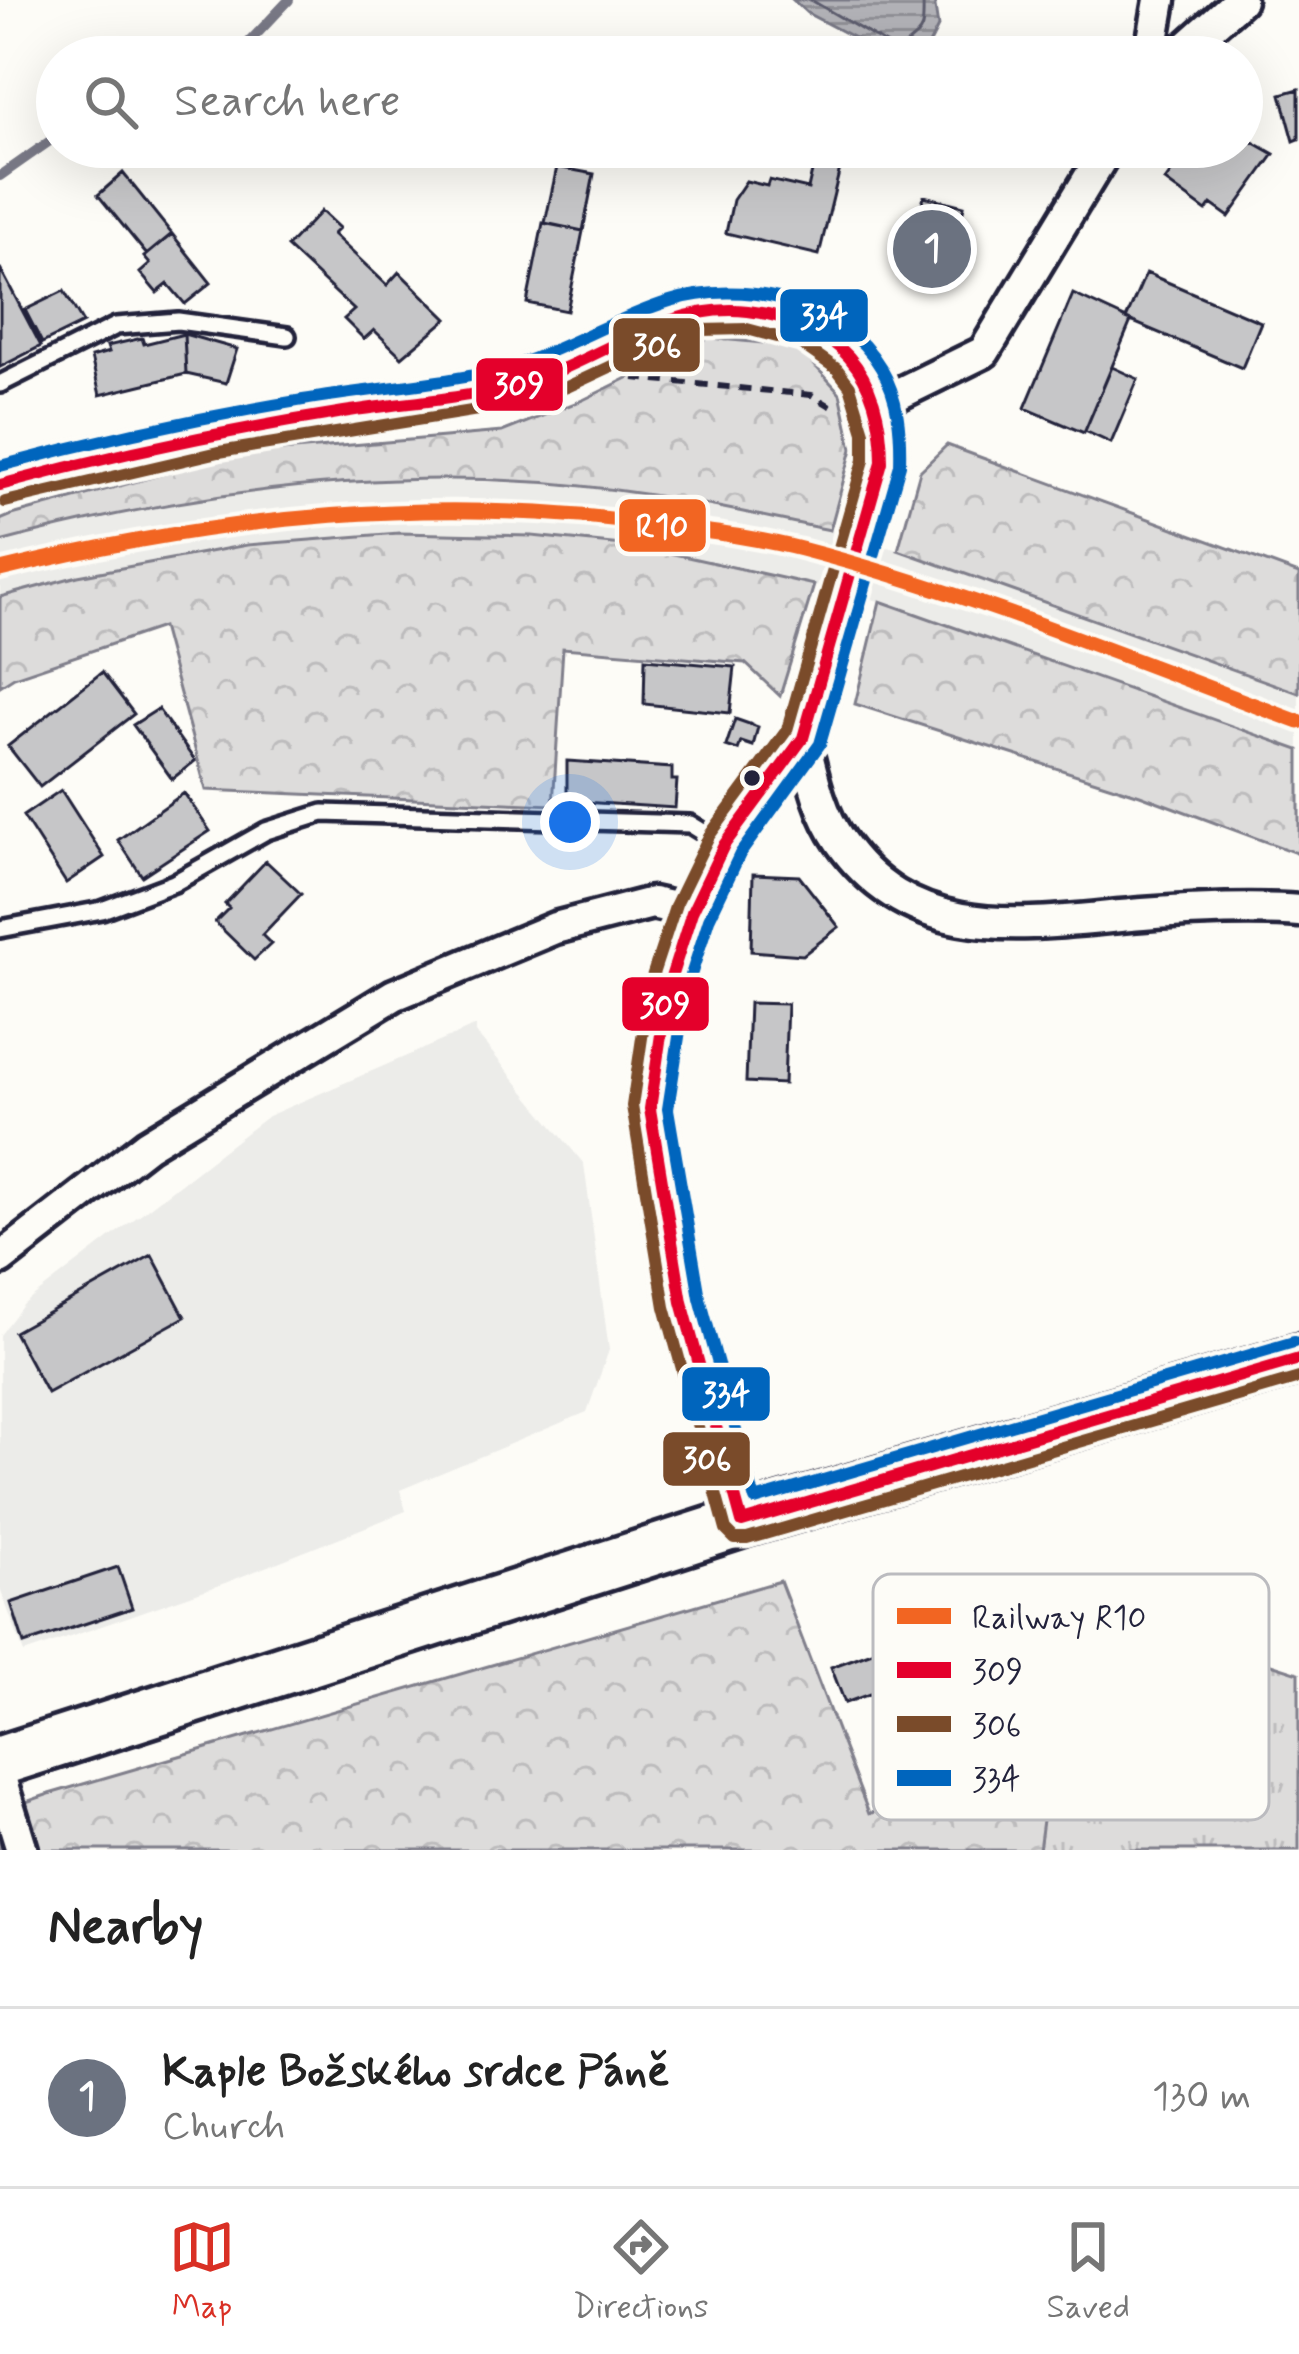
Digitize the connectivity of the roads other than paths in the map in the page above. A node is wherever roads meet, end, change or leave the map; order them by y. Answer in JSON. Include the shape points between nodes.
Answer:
{"nodes":[{"id":1,"x":1160,"y":0,"type":"edge"},
{"id":2,"x":1240,"y":0,"type":"edge"},
{"id":3,"x":1154,"y":36,"type":"edge"},
{"id":4,"x":1200,"y":36,"type":"edge"},
{"id":5,"x":1095,"y":168,"type":"edge"},
{"id":6,"x":287,"y":336,"type":"dead end"},
{"id":7,"x":0,"y":384,"type":"edge"},
{"id":8,"x":881,"y":435,"type":"junction"},
{"id":9,"x":0,"y":485,"type":"edge"},
{"id":10,"x":807,"y":723,"type":"junction"},
{"id":11,"x":724,"y":845,"type":"junction"},
{"id":12,"x":1299,"y":910,"type":"edge"},
{"id":13,"x":692,"y":912,"type":"junction"},
{"id":14,"x":0,"y":929,"type":"edge"},
{"id":15,"x":0,"y":1259,"type":"edge"},
{"id":16,"x":1299,"y":1359,"type":"edge"},
{"id":17,"x":742,"y":1522,"type":"junction"},
{"id":18,"x":0,"y":1761,"type":"edge"},
{"id":19,"x":0,"y":1778,"type":"edge"},
{"id":20,"x":22,"y":1850,"type":"edge"}],
"edges":[{"from":1,"to":3,"type":"street"},
{"from":2,"to":4,"type":"street"},
{"from":5,"to":8,"type":"street","via":[[984,352]]},
{"from":6,"to":7,"type":"lane","via":[[178,321],[116,326]]},
{"from":8,"to":9,"type":"street","via":[[872,383],[826,337],[772,316],[716,309],[660,321],[559,371],[470,394],[194,440]]},
{"from":8,"to":10,"type":"street"},
{"from":10,"to":11,"type":"street"},
{"from":10,"to":12,"type":"street","via":[[817,795],[838,838],[863,870],[914,905],[1014,926]]},
{"from":11,"to":13,"type":"street"},
{"from":11,"to":14,"type":"lane","via":[[690,824],[323,813],[266,831],[174,883],[102,910]]},
{"from":13,"to":15,"type":"street","via":[[652,903],[555,928],[394,995],[147,1144]]},
{"from":13,"to":17,"type":"street","via":[[668,987],[650,1109],[682,1302]]},
{"from":16,"to":17,"type":"main road"},
{"from":17,"to":18,"type":"main road"},
{"from":19,"to":20,"type":"street"}]}
